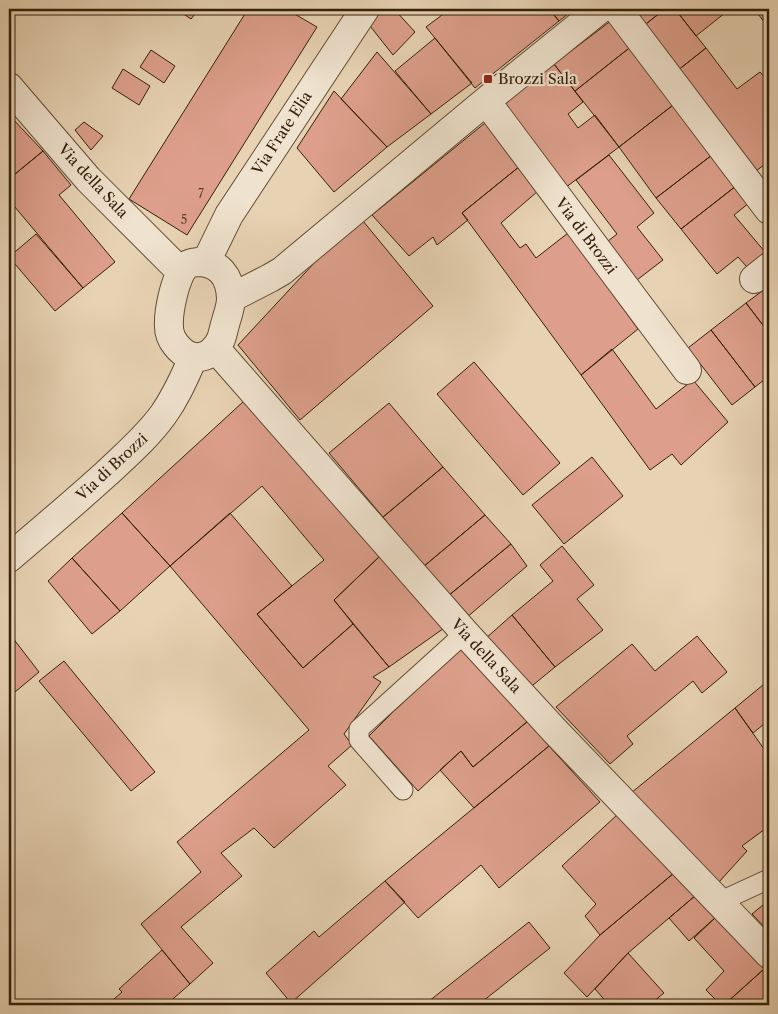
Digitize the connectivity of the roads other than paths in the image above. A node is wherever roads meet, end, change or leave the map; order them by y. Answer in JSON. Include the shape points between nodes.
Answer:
{"nodes":[{"id":1,"x":364,"y":9,"type":"edge"},
{"id":2,"x":600,"y":9,"type":"edge"},
{"id":3,"x":617,"y":9,"type":"edge"},
{"id":4,"x":9,"y":87,"type":"edge"},
{"id":5,"x":486,"y":101,"type":"junction"},
{"id":6,"x":769,"y":210,"type":"edge"},
{"id":7,"x":206,"y":262,"type":"junction"},
{"id":8,"x":181,"y":272,"type":"junction"},
{"id":9,"x":231,"y":298,"type":"junction"},
{"id":10,"x":204,"y":353,"type":"junction"},
{"id":11,"x":687,"y":370,"type":"dead end"},
{"id":12,"x":9,"y":558,"type":"edge"},
{"id":13,"x":465,"y":633,"type":"junction"},
{"id":14,"x":403,"y":790,"type":"dead end"},
{"id":15,"x":769,"y":879,"type":"edge"},
{"id":16,"x":720,"y":902,"type":"junction"},
{"id":17,"x":769,"y":954,"type":"edge"}],
"edges":[{"from":1,"to":7,"type":"street","name":"Via Frate Elia","via":[[229,215]]},
{"from":2,"to":5,"type":"street"},
{"from":3,"to":6,"type":"street"},
{"from":4,"to":8,"type":"street","name":"Via della Sala","via":[[88,179]]},
{"from":5,"to":9,"type":"street","via":[[282,271]]},
{"from":5,"to":11,"type":"street","name":"Via di Brozzi"},
{"from":7,"to":8,"type":"street","via":[[187,264]]},
{"from":7,"to":9,"type":"street","name":"Via di Brozzi","via":[[222,271]]},
{"from":8,"to":10,"type":"street","via":[[172,296],[168,328],[171,339],[185,354]]},
{"from":9,"to":10,"type":"street","name":"Via di Brozzi","via":[[220,340]]},
{"from":10,"to":12,"type":"street","name":"Via di Brozzi","via":[[162,417],[141,441]]},
{"from":10,"to":13,"type":"street","name":"Via della Sala"},
{"from":13,"to":14,"type":"lane","via":[[359,729],[359,740]]},
{"from":13,"to":16,"type":"street","name":"Via della Sala"},
{"from":15,"to":16,"type":"lane"},
{"from":16,"to":17,"type":"street","name":"Via della Sala"}]}
